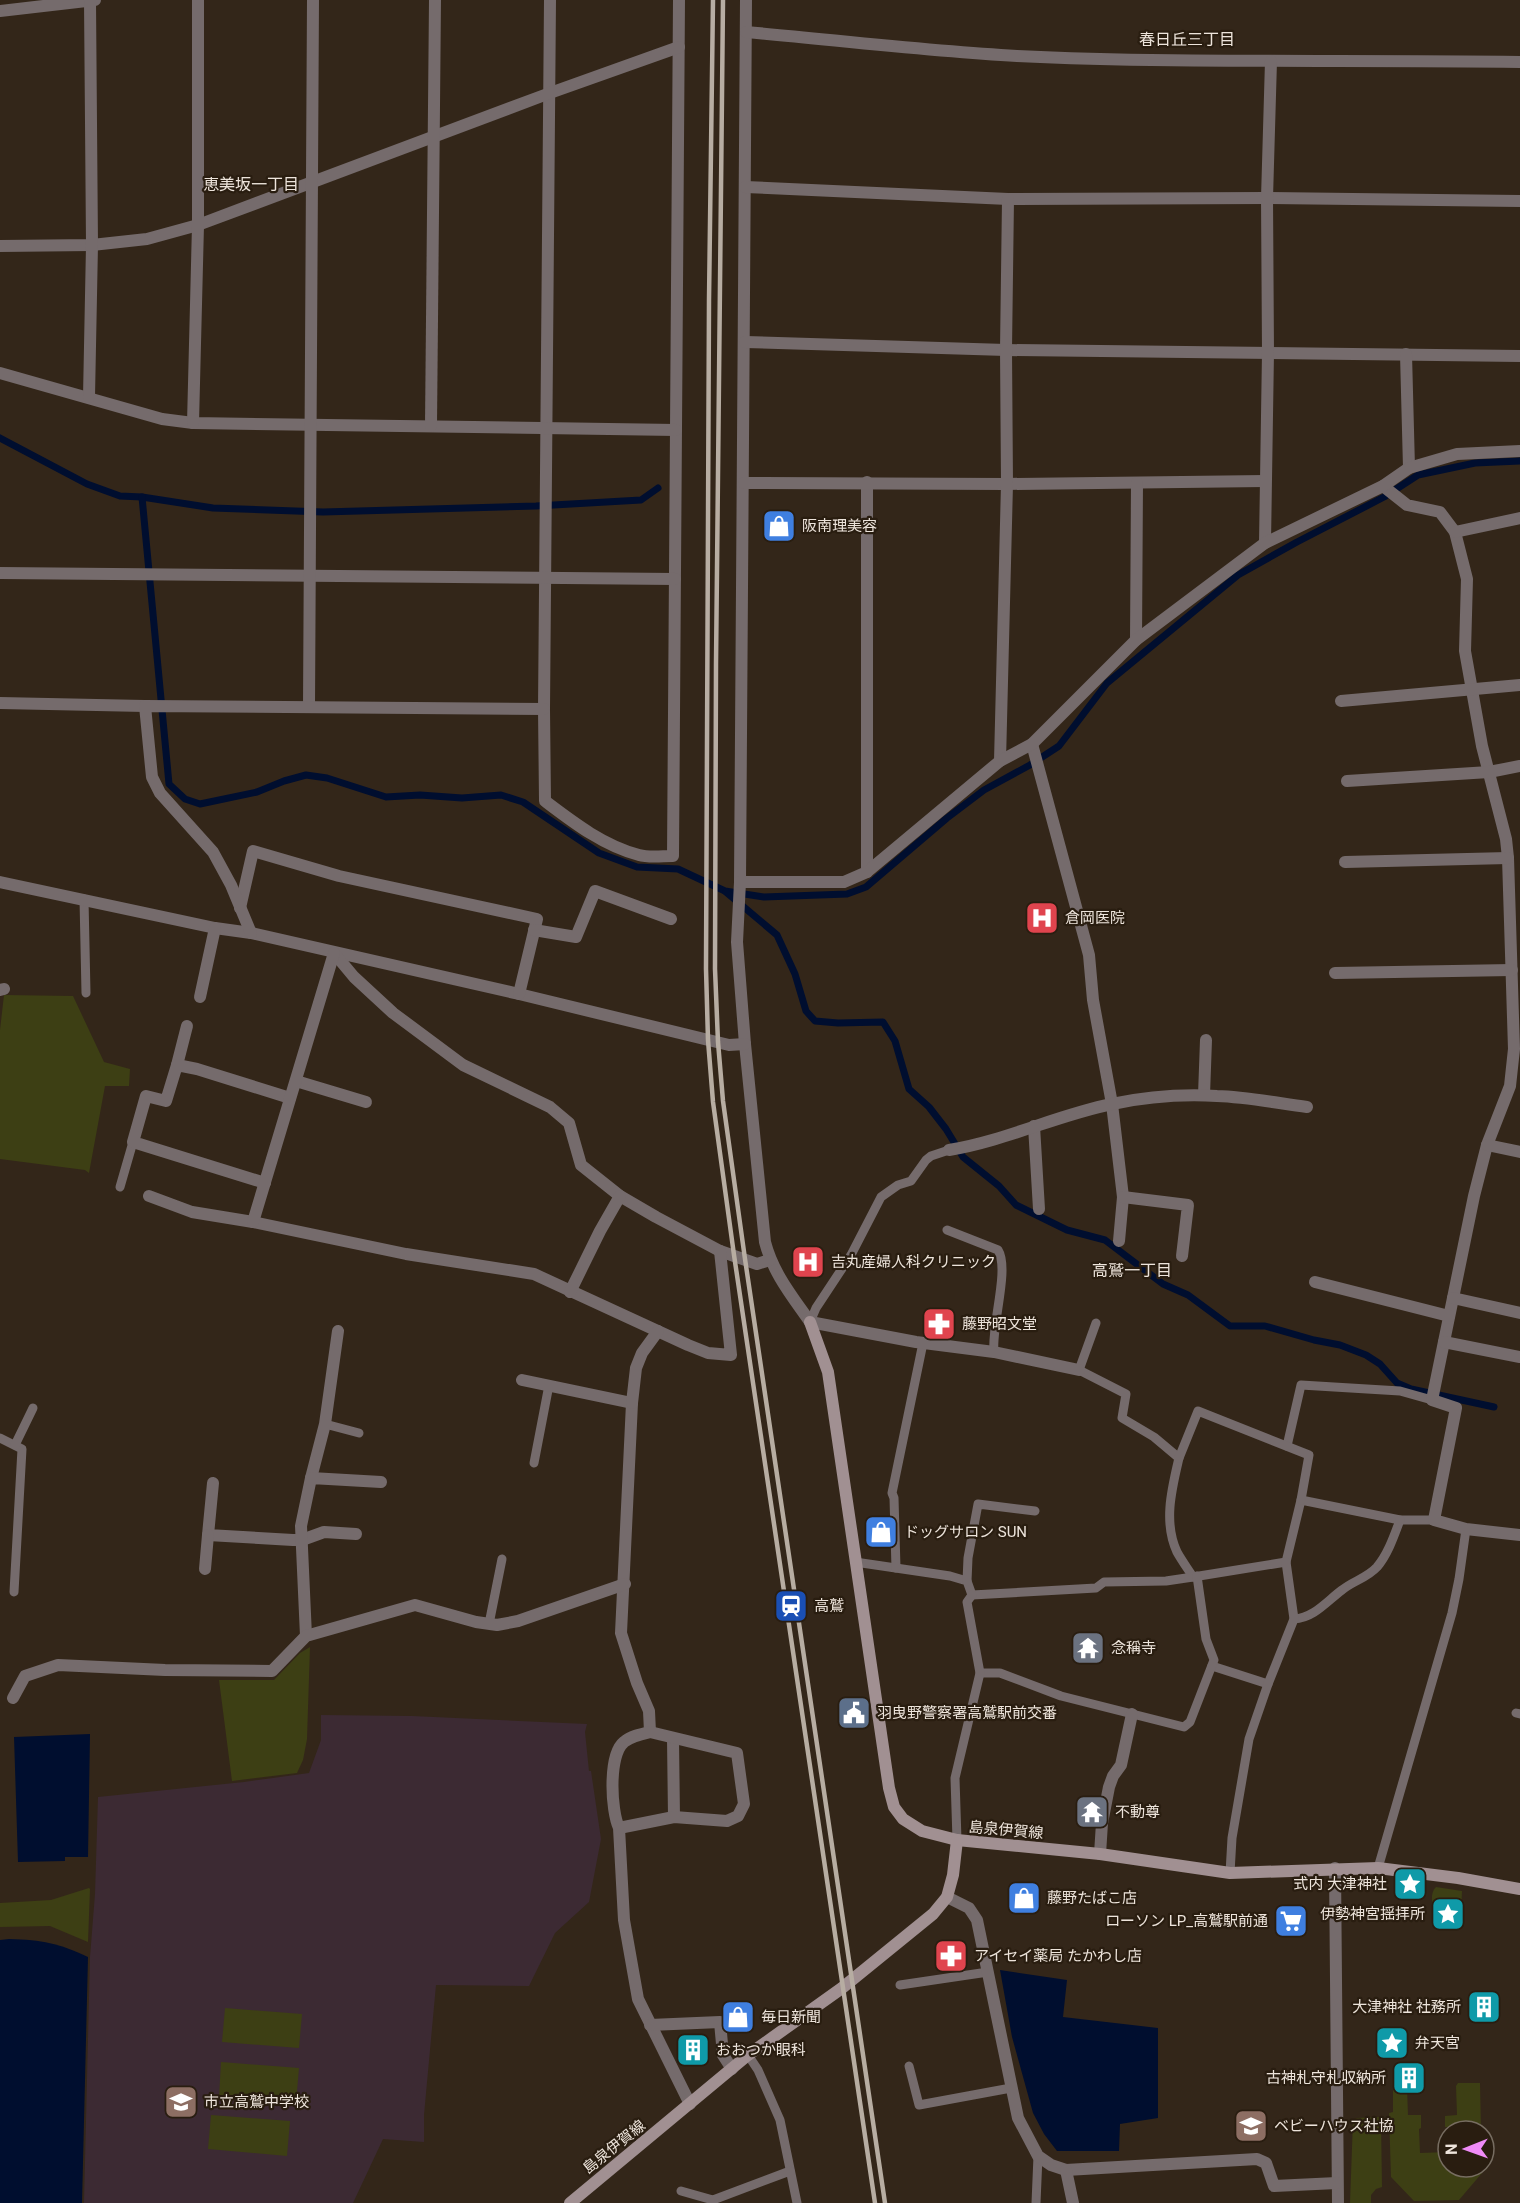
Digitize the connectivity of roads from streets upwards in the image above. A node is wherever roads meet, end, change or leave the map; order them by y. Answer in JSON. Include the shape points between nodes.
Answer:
{"nodes":[{"id":1,"x":198,"y":0,"type":"edge"},
{"id":2,"x":313,"y":0,"type":"edge"},
{"id":3,"x":435,"y":0,"type":"edge"},
{"id":4,"x":550,"y":0,"type":"edge"},
{"id":5,"x":679,"y":0,"type":"edge"},
{"id":6,"x":746,"y":0,"type":"edge"},
{"id":7,"x":93,"y":1,"type":"edge"},
{"id":8,"x":0,"y":11,"type":"edge"},
{"id":9,"x":746,"y":32,"type":"junction"},
{"id":10,"x":679,"y":47,"type":"junction"},
{"id":11,"x":1271,"y":61,"type":"junction"},
{"id":12,"x":1520,"y":62,"type":"edge"},
{"id":13,"x":550,"y":93,"type":"junction"},
{"id":14,"x":435,"y":136,"type":"junction"},
{"id":15,"x":312,"y":183,"type":"junction"},
{"id":16,"x":745,"y":186,"type":"junction"},
{"id":17,"x":1267,"y":198,"type":"junction"},
{"id":18,"x":1008,"y":199,"type":"junction"},
{"id":19,"x":1520,"y":201,"type":"edge"},
{"id":20,"x":198,"y":225,"type":"junction"},
{"id":21,"x":92,"y":245,"type":"junction"},
{"id":22,"x":0,"y":246,"type":"edge"},
{"id":23,"x":745,"y":342,"type":"junction"},
{"id":24,"x":1006,"y":350,"type":"junction"},
{"id":25,"x":1268,"y":352,"type":"junction"},
{"id":26,"x":1406,"y":354,"type":"junction"},
{"id":27,"x":1520,"y":356,"type":"edge"},
{"id":28,"x":0,"y":373,"type":"edge"},
{"id":29,"x":89,"y":397,"type":"junction"},
{"id":30,"x":194,"y":423,"type":"junction"},
{"id":31,"x":311,"y":426,"type":"junction"},
{"id":32,"x":431,"y":426,"type":"junction"},
{"id":33,"x":546,"y":427,"type":"junction"},
{"id":34,"x":676,"y":430,"type":"junction"},
{"id":35,"x":1520,"y":451,"type":"edge"},
{"id":36,"x":1409,"y":468,"type":"junction"},
{"id":37,"x":1265,"y":481,"type":"junction"},
{"id":38,"x":867,"y":482,"type":"junction"},
{"id":39,"x":744,"y":483,"type":"junction"},
{"id":40,"x":1137,"y":483,"type":"junction"},
{"id":41,"x":1007,"y":484,"type":"junction"},
{"id":42,"x":1383,"y":486,"type":"junction"},
{"id":43,"x":1520,"y":518,"type":"edge"},
{"id":44,"x":1455,"y":532,"type":"junction"},
{"id":45,"x":1265,"y":543,"type":"junction"},
{"id":46,"x":0,"y":573,"type":"edge"},
{"id":47,"x":310,"y":575,"type":"junction"},
{"id":48,"x":546,"y":577,"type":"junction"},
{"id":49,"x":675,"y":579,"type":"junction"},
{"id":50,"x":1136,"y":640,"type":"junction"},
{"id":51,"x":1520,"y":685,"type":"edge"},
{"id":52,"x":1472,"y":690,"type":"junction"},
{"id":53,"x":1341,"y":701,"type":"dead end"},
{"id":54,"x":0,"y":703,"type":"edge"},
{"id":55,"x":156,"y":706,"type":"junction"},
{"id":56,"x":309,"y":706,"type":"junction"},
{"id":57,"x":544,"y":709,"type":"junction"},
{"id":58,"x":1032,"y":744,"type":"junction"},
{"id":59,"x":1000,"y":760,"type":"junction"},
{"id":60,"x":1520,"y":766,"type":"edge"},
{"id":61,"x":1488,"y":772,"type":"junction"},
{"id":62,"x":1347,"y":781,"type":"dead end"},
{"id":63,"x":1508,"y":858,"type":"junction"},
{"id":64,"x":1345,"y":862,"type":"dead end"},
{"id":65,"x":867,"y":872,"type":"junction"},
{"id":66,"x":0,"y":882,"type":"edge"},
{"id":67,"x":740,"y":882,"type":"junction"},
{"id":68,"x":240,"y":908,"type":"junction"},
{"id":69,"x":672,"y":919,"type":"dead end"},
{"id":70,"x":215,"y":928,"type":"junction"},
{"id":71,"x":534,"y":930,"type":"junction"},
{"id":72,"x":251,"y":933,"type":"junction"},
{"id":73,"x":334,"y":953,"type":"junction"},
{"id":74,"x":1512,"y":970,"type":"junction"},
{"id":75,"x":1335,"y":973,"type":"dead end"},
{"id":76,"x":519,"y":994,"type":"junction"},
{"id":77,"x":200,"y":997,"type":"dead end"},
{"id":78,"x":187,"y":1026,"type":"dead end"},
{"id":79,"x":1206,"y":1040,"type":"dead end"},
{"id":80,"x":745,"y":1044,"type":"junction"},
{"id":81,"x":1517,"y":1049,"type":"edge"},
{"id":82,"x":177,"y":1065,"type":"junction"},
{"id":83,"x":296,"y":1081,"type":"junction"},
{"id":84,"x":1203,"y":1095,"type":"junction"},
{"id":85,"x":290,"y":1098,"type":"junction"},
{"id":86,"x":366,"y":1102,"type":"dead end"},
{"id":87,"x":1113,"y":1104,"type":"junction"},
{"id":88,"x":1307,"y":1107,"type":"dead end"},
{"id":89,"x":1034,"y":1126,"type":"junction"},
{"id":90,"x":1487,"y":1145,"type":"junction"},
{"id":91,"x":950,"y":1150,"type":"road end"},
{"id":92,"x":1520,"y":1152,"type":"edge"},
{"id":93,"x":265,"y":1183,"type":"junction"},
{"id":94,"x":149,"y":1196,"type":"dead end"},
{"id":95,"x":620,"y":1196,"type":"junction"},
{"id":96,"x":1123,"y":1197,"type":"junction"},
{"id":97,"x":1039,"y":1209,"type":"dead end"},
{"id":98,"x":253,"y":1222,"type":"junction"},
{"id":99,"x":1119,"y":1241,"type":"dead end"},
{"id":100,"x":720,"y":1251,"type":"junction"},
{"id":101,"x":1182,"y":1256,"type":"dead end"},
{"id":102,"x":770,"y":1260,"type":"junction"},
{"id":103,"x":1315,"y":1282,"type":"dead end"},
{"id":104,"x":570,"y":1292,"type":"junction"},
{"id":105,"x":1453,"y":1298,"type":"junction"},
{"id":106,"x":1520,"y":1313,"type":"edge"},
{"id":107,"x":1449,"y":1316,"type":"junction"},
{"id":108,"x":810,"y":1322,"type":"junction"},
{"id":109,"x":338,"y":1331,"type":"dead end"},
{"id":110,"x":658,"y":1332,"type":"junction"},
{"id":111,"x":1444,"y":1342,"type":"junction"},
{"id":112,"x":1520,"y":1357,"type":"edge"},
{"id":113,"x":1079,"y":1370,"type":"road end"},
{"id":114,"x":522,"y":1380,"type":"dead end"},
{"id":115,"x":632,"y":1403,"type":"junction"},
{"id":116,"x":311,"y":1478,"type":"junction"},
{"id":117,"x":381,"y":1482,"type":"dead end"},
{"id":118,"x":213,"y":1484,"type":"dead end"},
{"id":119,"x":356,"y":1534,"type":"dead end"},
{"id":120,"x":208,"y":1535,"type":"junction"},
{"id":121,"x":1520,"y":1535,"type":"edge"},
{"id":122,"x":302,"y":1540,"type":"junction"},
{"id":123,"x":206,"y":1569,"type":"dead end"},
{"id":124,"x":625,"y":1584,"type":"junction"},
{"id":125,"x":306,"y":1636,"type":"junction"},
{"id":126,"x":13,"y":1698,"type":"dead end"},
{"id":127,"x":1132,"y":1714,"type":"road end"},
{"id":128,"x":650,"y":1732,"type":"junction"},
{"id":129,"x":673,"y":1739,"type":"junction"},
{"id":130,"x":674,"y":1817,"type":"junction"},
{"id":131,"x":619,"y":1828,"type":"junction"},
{"id":132,"x":957,"y":1840,"type":"junction"},
{"id":133,"x":1100,"y":1854,"type":"junction"},
{"id":134,"x":1335,"y":1868,"type":"junction"},
{"id":135,"x":1520,"y":1889,"type":"edge"},
{"id":136,"x":947,"y":1897,"type":"junction"},
{"id":137,"x":650,"y":2025,"type":"junction"},
{"id":138,"x":732,"y":2069,"type":"junction"},
{"id":139,"x":690,"y":2104,"type":"junction"},
{"id":140,"x":1066,"y":2170,"type":"junction"},
{"id":141,"x":1337,"y":2183,"type":"junction"},
{"id":142,"x":570,"y":2203,"type":"edge"},
{"id":143,"x":1073,"y":2203,"type":"edge"},
{"id":144,"x":1338,"y":2203,"type":"edge"}],
"edges":[{"from":1,"to":20,"type":"street"},
{"from":2,"to":15,"type":"street"},
{"from":3,"to":14,"type":"street"},
{"from":4,"to":13,"type":"street"},
{"from":5,"to":10,"type":"street"},
{"from":6,"to":9,"type":"street"},
{"from":7,"to":8,"type":"street"},
{"from":7,"to":21,"type":"street"},
{"from":9,"to":11,"type":"street","via":[[1016,56]]},
{"from":9,"to":16,"type":"street"},
{"from":10,"to":13,"type":"street"},
{"from":10,"to":34,"type":"street"},
{"from":11,"to":12,"type":"street"},
{"from":11,"to":17,"type":"street"},
{"from":13,"to":14,"type":"street"},
{"from":13,"to":33,"type":"street"},
{"from":14,"to":15,"type":"street"},
{"from":14,"to":32,"type":"street"},
{"from":15,"to":20,"type":"street"},
{"from":15,"to":31,"type":"street"},
{"from":16,"to":18,"type":"street"},
{"from":16,"to":23,"type":"street"},
{"from":17,"to":18,"type":"street"},
{"from":17,"to":19,"type":"street"},
{"from":17,"to":25,"type":"street"},
{"from":18,"to":24,"type":"street"},
{"from":20,"to":21,"type":"street","via":[[147,239]]},
{"from":20,"to":30,"type":"street"},
{"from":21,"to":22,"type":"street"},
{"from":21,"to":29,"type":"street"},
{"from":23,"to":24,"type":"street"},
{"from":23,"to":39,"type":"street"},
{"from":24,"to":25,"type":"street"},
{"from":24,"to":41,"type":"street"},
{"from":25,"to":26,"type":"street"},
{"from":25,"to":37,"type":"street"},
{"from":26,"to":27,"type":"street"},
{"from":26,"to":36,"type":"street"},
{"from":28,"to":29,"type":"street"},
{"from":29,"to":30,"type":"street","via":[[162,419]]},
{"from":30,"to":31,"type":"street"},
{"from":31,"to":32,"type":"street"},
{"from":31,"to":47,"type":"street"},
{"from":32,"to":33,"type":"street"},
{"from":33,"to":34,"type":"street"},
{"from":33,"to":48,"type":"street"},
{"from":34,"to":49,"type":"street"},
{"from":35,"to":36,"type":"street","via":[[1457,454]]},
{"from":36,"to":42,"type":"street"},
{"from":37,"to":40,"type":"street"},
{"from":37,"to":45,"type":"street"},
{"from":38,"to":39,"type":"street"},
{"from":38,"to":41,"type":"street"},
{"from":38,"to":65,"type":"street"},
{"from":39,"to":67,"type":"street"},
{"from":40,"to":41,"type":"street"},
{"from":40,"to":50,"type":"street"},
{"from":41,"to":59,"type":"street"},
{"from":42,"to":44,"type":"street","via":[[1407,505],[1440,512]]},
{"from":42,"to":45,"type":"street"},
{"from":43,"to":44,"type":"street"},
{"from":44,"to":52,"type":"street","via":[[1467,579],[1465,651]]},
{"from":45,"to":50,"type":"street"},
{"from":46,"to":47,"type":"street"},
{"from":47,"to":48,"type":"street"},
{"from":47,"to":56,"type":"street"},
{"from":48,"to":49,"type":"street"},
{"from":48,"to":57,"type":"street"},
{"from":49,"to":57,"type":"street","via":[[673,856],[641,855],[604,840],[545,801]]},
{"from":50,"to":58,"type":"street"},
{"from":51,"to":52,"type":"street"},
{"from":52,"to":53,"type":"street"},
{"from":52,"to":61,"type":"street"},
{"from":54,"to":55,"type":"street"},
{"from":55,"to":56,"type":"street"},
{"from":55,"to":68,"type":"street","via":[[152,777],[160,793],[213,852]]},
{"from":56,"to":57,"type":"street"},
{"from":58,"to":59,"type":"street"},
{"from":58,"to":87,"type":"street","via":[[1089,955],[1092,1000]]},
{"from":59,"to":65,"type":"street"},
{"from":60,"to":61,"type":"street"},
{"from":61,"to":62,"type":"street"},
{"from":61,"to":63,"type":"street"},
{"from":63,"to":64,"type":"street"},
{"from":63,"to":74,"type":"street"},
{"from":65,"to":67,"type":"street","via":[[844,882]]},
{"from":66,"to":70,"type":"street"},
{"from":67,"to":80,"type":"street","via":[[737,942]]},
{"from":68,"to":71,"type":"street","via":[[252,851],[339,876],[537,920]]},
{"from":68,"to":72,"type":"street"},
{"from":69,"to":71,"type":"street","via":[[595,891],[576,937]]},
{"from":70,"to":72,"type":"street"},
{"from":70,"to":77,"type":"street"},
{"from":71,"to":76,"type":"street"},
{"from":72,"to":73,"type":"street"},
{"from":73,"to":76,"type":"street"},
{"from":73,"to":83,"type":"street"},
{"from":73,"to":95,"type":"street","via":[[393,1013],[463,1065],[550,1107],[569,1123],[581,1165]]},
{"from":74,"to":75,"type":"street"},
{"from":74,"to":81,"type":"street"},
{"from":76,"to":80,"type":"street","via":[[729,1045]]},
{"from":78,"to":82,"type":"street"},
{"from":79,"to":84,"type":"street"},
{"from":80,"to":102,"type":"street"},
{"from":81,"to":90,"type":"street","via":[[1510,1086]]},
{"from":82,"to":85,"type":"street"},
{"from":82,"to":93,"type":"street","via":[[166,1101],[146,1096],[133,1142]]},
{"from":83,"to":85,"type":"street"},
{"from":83,"to":86,"type":"street"},
{"from":84,"to":87,"type":"street"},
{"from":84,"to":88,"type":"street"},
{"from":85,"to":93,"type":"street"},
{"from":87,"to":89,"type":"street"},
{"from":87,"to":96,"type":"street"},
{"from":89,"to":91,"type":"street"},
{"from":89,"to":97,"type":"street"},
{"from":90,"to":92,"type":"street"},
{"from":90,"to":105,"type":"street"},
{"from":93,"to":98,"type":"street"},
{"from":94,"to":98,"type":"street","via":[[192,1212]]},
{"from":95,"to":100,"type":"street"},
{"from":95,"to":104,"type":"street"},
{"from":96,"to":99,"type":"street"},
{"from":96,"to":101,"type":"street","via":[[1188,1205]]},
{"from":98,"to":104,"type":"street","via":[[406,1254],[534,1274]]},
{"from":100,"to":102,"type":"street","via":[[758,1264]]},
{"from":100,"to":110,"type":"street","via":[[731,1355],[708,1353]]},
{"from":102,"to":108,"type":"street"},
{"from":103,"to":107,"type":"street"},
{"from":104,"to":110,"type":"street"},
{"from":105,"to":106,"type":"street"},
{"from":105,"to":107,"type":"street"},
{"from":107,"to":111,"type":"street"},
{"from":108,"to":113,"type":"street"},
{"from":108,"to":132,"type":"main road","via":[[828,1372],[894,1807],[903,1820],[922,1831]]},
{"from":109,"to":116,"type":"street","via":[[325,1424]]},
{"from":110,"to":115,"type":"street","via":[[636,1368]]},
{"from":111,"to":112,"type":"street"},
{"from":111,"to":121,"type":"street","via":[[1432,1400],[1456,1408],[1434,1520],[1466,1529]]},
{"from":114,"to":115,"type":"street"},
{"from":115,"to":124,"type":"street"},
{"from":116,"to":117,"type":"street"},
{"from":116,"to":122,"type":"street","via":[[301,1526]]},
{"from":118,"to":120,"type":"street"},
{"from":119,"to":122,"type":"street","via":[[324,1532]]},
{"from":120,"to":122,"type":"street"},
{"from":120,"to":123,"type":"street"},
{"from":122,"to":125,"type":"street"},
{"from":124,"to":125,"type":"street","via":[[497,1625],[415,1605]]},
{"from":124,"to":128,"type":"street","via":[[621,1633],[649,1712]]},
{"from":125,"to":126,"type":"street","via":[[272,1671],[58,1665],[25,1676]]},
{"from":127,"to":133,"type":"street","via":[[1121,1765],[1109,1787]]},
{"from":128,"to":129,"type":"street"},
{"from":128,"to":131,"type":"street","via":[[623,1743],[614,1760],[615,1818]]},
{"from":129,"to":130,"type":"street"},
{"from":129,"to":130,"type":"street","via":[[737,1753],[744,1804],[738,1816],[727,1821]]},
{"from":130,"to":131,"type":"street"},
{"from":131,"to":137,"type":"street","via":[[624,1920],[638,1999]]},
{"from":132,"to":133,"type":"main road","name":"島泉伊賀線"},
{"from":132,"to":136,"type":"main road","name":"島泉伊賀線"},
{"from":133,"to":134,"type":"main road","name":"島泉伊賀線","via":[[1230,1873]]},
{"from":134,"to":135,"type":"main road","name":"島泉伊賀線","via":[[1378,1868]]},
{"from":134,"to":141,"type":"street"},
{"from":136,"to":138,"type":"main road","name":"島泉伊賀線","via":[[933,1914],[877,1960]]},
{"from":136,"to":140,"type":"street","via":[[969,1908],[977,1920],[1018,2118],[1038,2156]]},
{"from":137,"to":138,"type":"street","via":[[720,2022],[723,2055]]},
{"from":137,"to":139,"type":"street"},
{"from":138,"to":139,"type":"main road","name":"島泉伊賀線"},
{"from":139,"to":142,"type":"main road","name":"島泉伊賀線"},
{"from":140,"to":141,"type":"street","via":[[1257,2159],[1266,2163],[1274,2186]]},
{"from":140,"to":143,"type":"street"},
{"from":141,"to":144,"type":"street"}]}
